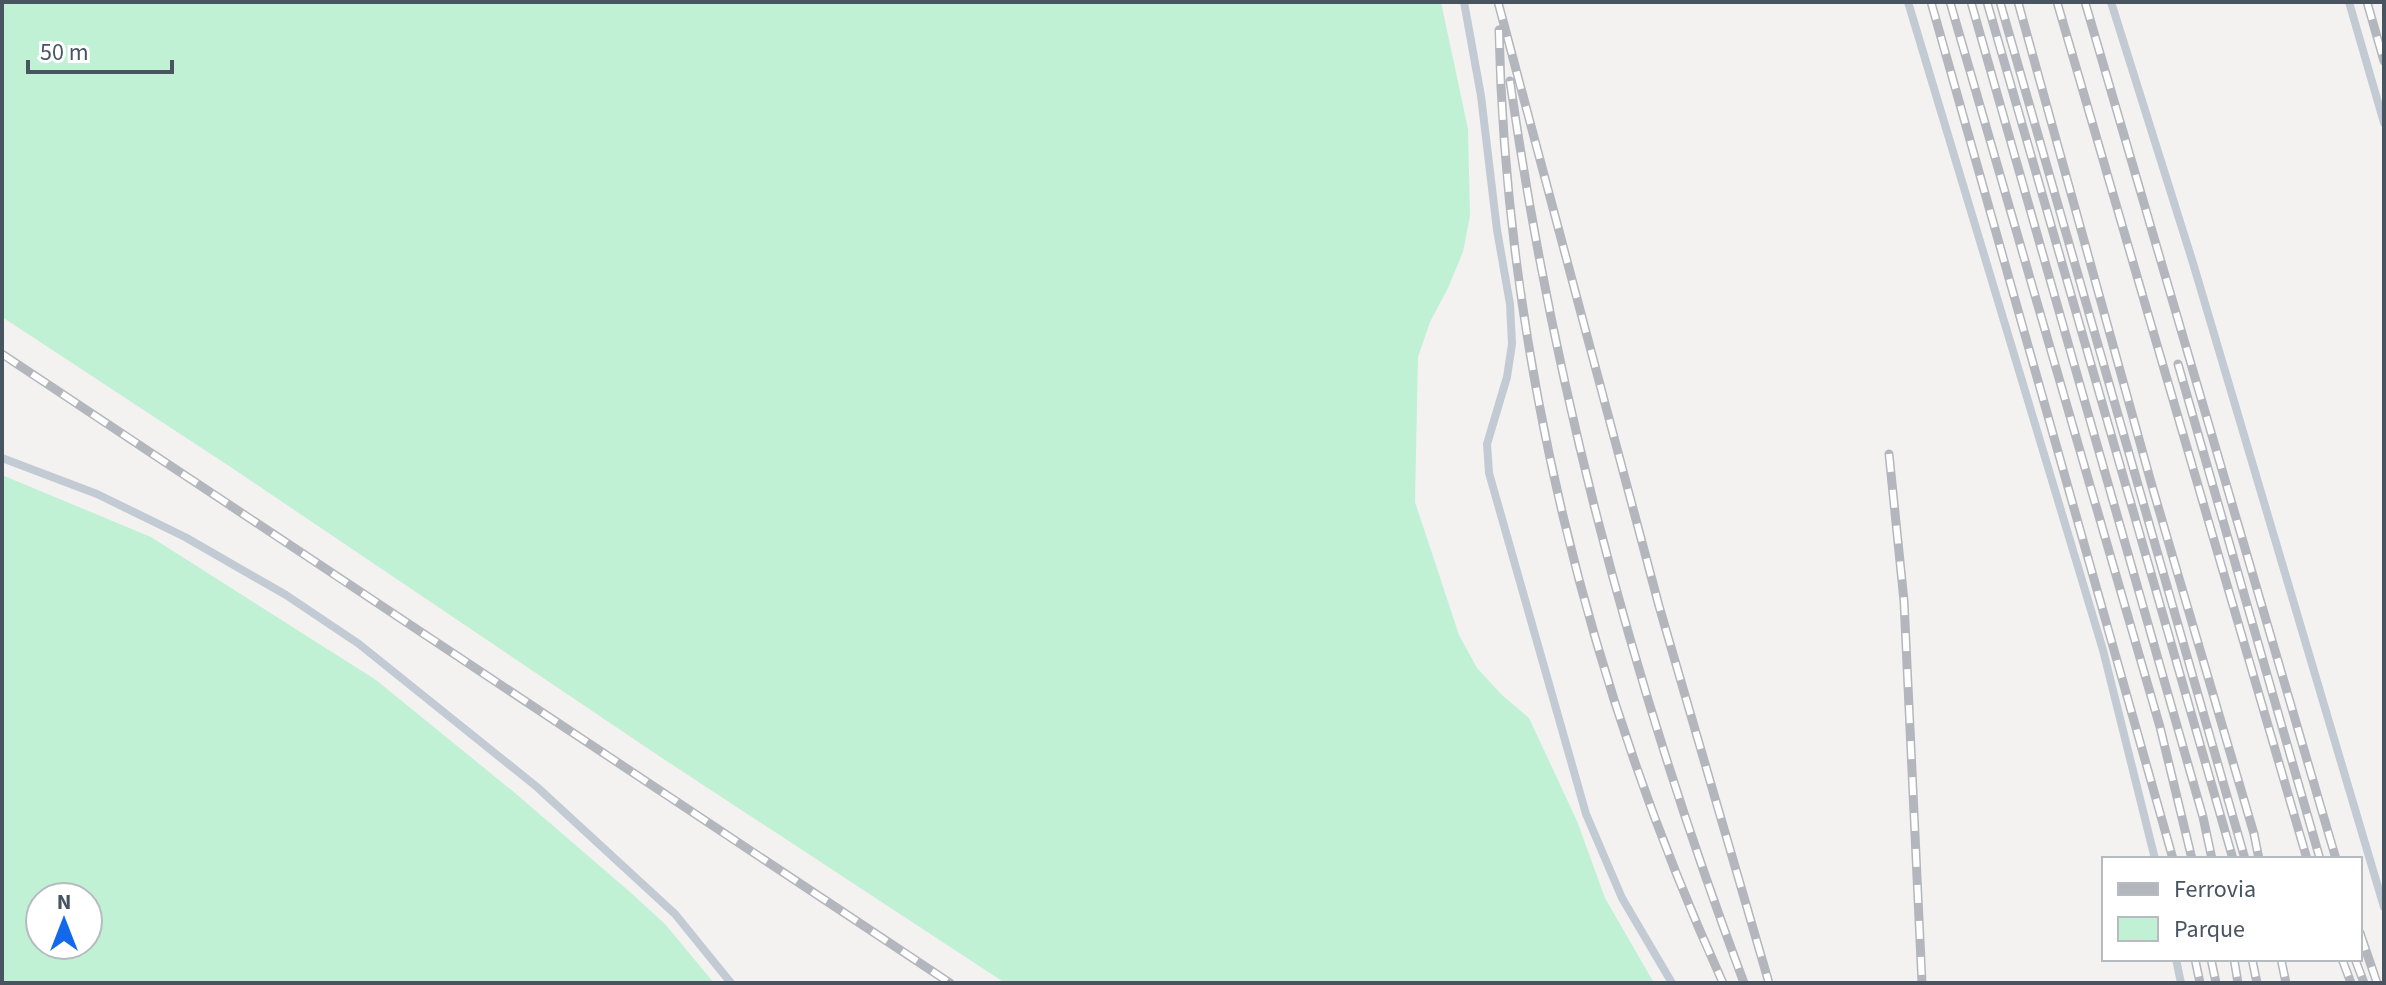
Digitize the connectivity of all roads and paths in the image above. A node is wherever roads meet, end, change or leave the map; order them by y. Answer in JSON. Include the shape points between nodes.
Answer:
{"nodes":[{"id":1,"x":1464,"y":2,"type":"edge"},
{"id":2,"x":1908,"y":2,"type":"edge"},
{"id":3,"x":2111,"y":2,"type":"edge"},
{"id":4,"x":2349,"y":2,"type":"edge"},
{"id":5,"x":2384,"y":123,"type":"edge"},
{"id":6,"x":2,"y":458,"type":"edge"},
{"id":7,"x":2155,"y":857,"type":"edge"},
{"id":8,"x":2384,"y":907,"type":"edge"},
{"id":9,"x":2176,"y":961,"type":"edge"},
{"id":10,"x":731,"y":983,"type":"edge"},
{"id":11,"x":1672,"y":983,"type":"edge"},
{"id":12,"x":2181,"y":983,"type":"edge"}],
"edges":[{"from":1,"to":11,"type":"lane","via":[[1510,304],[1512,344],[1487,444],[1489,473],[1586,814],[1622,898]]},
{"from":2,"to":7,"type":"lane","via":[[2103,650]]},
{"from":3,"to":8,"type":"lane"},
{"from":4,"to":5,"type":"lane"},
{"from":6,"to":10,"type":"lane","via":[[97,494],[185,537],[359,644],[537,787],[675,914]]},
{"from":9,"to":12,"type":"lane"}]}
